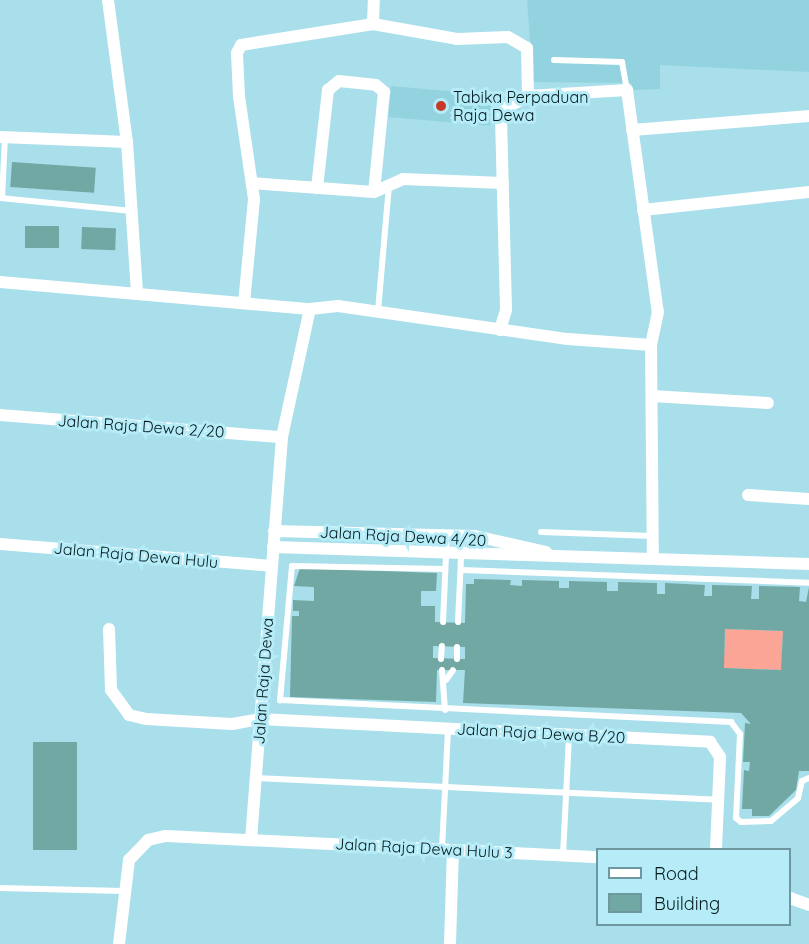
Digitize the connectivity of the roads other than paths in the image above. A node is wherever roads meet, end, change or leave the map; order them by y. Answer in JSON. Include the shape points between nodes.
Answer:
{"nodes":[{"id":1,"x":108,"y":0,"type":"edge"},
{"id":2,"x":374,"y":0,"type":"edge"},
{"id":3,"x":374,"y":24,"type":"junction"},
{"id":4,"x":554,"y":60,"type":"dead end"},
{"id":5,"x":627,"y":90,"type":"junction"},
{"id":6,"x":528,"y":96,"type":"junction"},
{"id":7,"x":809,"y":116,"type":"edge"},
{"id":8,"x":632,"y":130,"type":"junction"},
{"id":9,"x":3,"y":137,"type":"edge"},
{"id":10,"x":127,"y":142,"type":"junction"},
{"id":11,"x":252,"y":183,"type":"junction"},
{"id":12,"x":503,"y":183,"type":"junction"},
{"id":13,"x":389,"y":185,"type":"junction"},
{"id":14,"x":316,"y":188,"type":"junction"},
{"id":15,"x":374,"y":192,"type":"junction"},
{"id":16,"x":809,"y":192,"type":"edge"},
{"id":17,"x":1,"y":198,"type":"edge"},
{"id":18,"x":644,"y":210,"type":"junction"},
{"id":19,"x":132,"y":211,"type":"junction"},
{"id":20,"x":0,"y":282,"type":"edge"},
{"id":21,"x":137,"y":294,"type":"junction"},
{"id":22,"x":244,"y":303,"type":"junction"},
{"id":23,"x":310,"y":309,"type":"junction"},
{"id":24,"x":378,"y":311,"type":"junction"},
{"id":25,"x":500,"y":330,"type":"junction"},
{"id":26,"x":651,"y":345,"type":"junction"},
{"id":27,"x":652,"y":396,"type":"junction"},
{"id":28,"x":768,"y":403,"type":"dead end"},
{"id":29,"x":0,"y":415,"type":"edge"},
{"id":30,"x":282,"y":437,"type":"junction"},
{"id":31,"x":748,"y":495,"type":"dead end"},
{"id":32,"x":809,"y":499,"type":"edge"},
{"id":33,"x":274,"y":531,"type":"junction"},
{"id":34,"x":541,"y":532,"type":"dead end"},
{"id":35,"x":447,"y":536,"type":"junction"},
{"id":36,"x":462,"y":536,"type":"junction"},
{"id":37,"x":653,"y":536,"type":"junction"},
{"id":38,"x":0,"y":544,"type":"edge"},
{"id":39,"x":273,"y":547,"type":"junction"},
{"id":40,"x":446,"y":552,"type":"junction"},
{"id":41,"x":461,"y":552,"type":"junction"},
{"id":42,"x":565,"y":555,"type":"junction"},
{"id":43,"x":654,"y":558,"type":"junction"},
{"id":44,"x":809,"y":564,"type":"edge"},
{"id":45,"x":272,"y":566,"type":"junction"},
{"id":46,"x":445,"y":569,"type":"junction"},
{"id":47,"x":461,"y":570,"type":"junction"},
{"id":48,"x":809,"y":582,"type":"edge"},
{"id":49,"x":443,"y":622,"type":"dead end"},
{"id":50,"x":458,"y":622,"type":"dead end"},
{"id":51,"x":109,"y":629,"type":"dead end"},
{"id":52,"x":442,"y":646,"type":"dead end"},
{"id":53,"x":457,"y":647,"type":"dead end"},
{"id":54,"x":441,"y":659,"type":"dead end"},
{"id":55,"x":457,"y":659,"type":"dead end"},
{"id":56,"x":442,"y":670,"type":"dead end"},
{"id":57,"x":453,"y":670,"type":"dead end"},
{"id":58,"x":446,"y":680,"type":"junction"},
{"id":59,"x":444,"y":710,"type":"junction"},
{"id":60,"x":260,"y":719,"type":"junction"},
{"id":61,"x":448,"y":728,"type":"junction"},
{"id":62,"x":569,"y":734,"type":"junction"},
{"id":63,"x":256,"y":778,"type":"junction"},
{"id":64,"x":809,"y":778,"type":"edge"},
{"id":65,"x":445,"y":787,"type":"junction"},
{"id":66,"x":566,"y":793,"type":"junction"},
{"id":67,"x":718,"y":800,"type":"junction"},
{"id":68,"x":251,"y":840,"type":"junction"},
{"id":69,"x":716,"y":848,"type":"edge"},
{"id":70,"x":447,"y":849,"type":"junction"},
{"id":71,"x":563,"y":855,"type":"junction"},
{"id":72,"x":596,"y":857,"type":"edge"},
{"id":73,"x":0,"y":888,"type":"edge"},
{"id":74,"x":123,"y":891,"type":"junction"},
{"id":75,"x":791,"y":899,"type":"edge"},
{"id":76,"x":809,"y":905,"type":"edge"},
{"id":77,"x":119,"y":944,"type":"edge"},
{"id":78,"x":450,"y":944,"type":"edge"}],
"edges":[{"from":1,"to":10,"type":"street"},
{"from":2,"to":3,"type":"street"},
{"from":3,"to":6,"type":"street","via":[[457,39],[516,38],[527,48]]},
{"from":3,"to":11,"type":"street","via":[[241,45],[237,53],[239,96]]},
{"from":4,"to":5,"type":"lane","via":[[622,62]]},
{"from":5,"to":6,"type":"street"},
{"from":5,"to":8,"type":"street"},
{"from":6,"to":12,"type":"street","via":[[502,112]]},
{"from":7,"to":8,"type":"street"},
{"from":8,"to":18,"type":"street"},
{"from":9,"to":10,"type":"street"},
{"from":9,"to":17,"type":"lane"},
{"from":10,"to":19,"type":"street"},
{"from":11,"to":14,"type":"street"},
{"from":11,"to":22,"type":"street"},
{"from":12,"to":13,"type":"street","via":[[410,179]]},
{"from":12,"to":25,"type":"street","via":[[506,310]]},
{"from":13,"to":15,"type":"street"},
{"from":13,"to":24,"type":"lane"},
{"from":14,"to":15,"type":"street"},
{"from":14,"to":15,"type":"street","via":[[328,90],[339,81],[376,85],[384,92]]},
{"from":16,"to":18,"type":"street"},
{"from":17,"to":19,"type":"lane"},
{"from":18,"to":26,"type":"street","via":[[658,312]]},
{"from":19,"to":21,"type":"street"},
{"from":20,"to":21,"type":"street"},
{"from":21,"to":22,"type":"street"},
{"from":22,"to":23,"type":"street"},
{"from":23,"to":24,"type":"street","via":[[338,306]]},
{"from":23,"to":30,"type":"street","name":"Jalan Raja Dewa"},
{"from":24,"to":25,"type":"street"},
{"from":25,"to":26,"type":"street"},
{"from":26,"to":27,"type":"street"},
{"from":27,"to":28,"type":"street"},
{"from":27,"to":37,"type":"street"},
{"from":29,"to":30,"type":"street","name":"Jalan Raja Dewa 2/20"},
{"from":30,"to":33,"type":"street","name":"Jalan Raja Dewa"},
{"from":31,"to":32,"type":"street"},
{"from":33,"to":35,"type":"street","name":"Jalan Raja Dewa 4/20"},
{"from":33,"to":39,"type":"street","name":"Jalan Raja Dewa"},
{"from":34,"to":37,"type":"lane"},
{"from":35,"to":36,"type":"street","name":"Jalan Raja Dewa 4/20"},
{"from":35,"to":40,"type":"lane"},
{"from":36,"to":41,"type":"lane"},
{"from":36,"to":42,"type":"street","name":"Jalan Raja Dewa 4/20"},
{"from":37,"to":43,"type":"street"},
{"from":38,"to":45,"type":"street","name":"Jalan Raja Dewa Hulu"},
{"from":39,"to":40,"type":"street","name":"Jalan Raja Dewa 4/20"},
{"from":39,"to":45,"type":"street","name":"Jalan Raja Dewa"},
{"from":40,"to":41,"type":"street","name":"Jalan Raja Dewa 4/20"},
{"from":40,"to":46,"type":"lane"},
{"from":41,"to":42,"type":"street","name":"Jalan Raja Dewa 4/20","via":[[507,558]]},
{"from":41,"to":47,"type":"lane"},
{"from":42,"to":43,"type":"street","name":"Jalan Raja Dewa 4/20"},
{"from":43,"to":44,"type":"street","name":"Jalan Raja Dewa 4/20"},
{"from":45,"to":60,"type":"street","name":"Jalan Raja Dewa"},
{"from":46,"to":49,"type":"lane"},
{"from":46,"to":59,"type":"lane","via":[[292,566],[278,691],[280,700],[290,704]]},
{"from":47,"to":48,"type":"lane"},
{"from":47,"to":50,"type":"lane"},
{"from":51,"to":60,"type":"street","name":"Jalan Raja Dewa B/20","via":[[111,690],[129,715],[232,724]]},
{"from":52,"to":54,"type":"lane"},
{"from":53,"to":55,"type":"lane"},
{"from":56,"to":58,"type":"lane"},
{"from":57,"to":58,"type":"lane"},
{"from":58,"to":59,"type":"lane"},
{"from":59,"to":64,"type":"lane","via":[[731,722],[740,734],[736,818],[741,822],[771,821],[798,798],[802,780]]},
{"from":60,"to":61,"type":"street","name":"Jalan Raja Dewa B/20"},
{"from":60,"to":63,"type":"street","name":"Jalan Raja Dewa"},
{"from":61,"to":62,"type":"street","name":"Jalan Raja Dewa B/20"},
{"from":61,"to":65,"type":"lane"},
{"from":62,"to":66,"type":"lane"},
{"from":62,"to":67,"type":"street","name":"Jalan Raja Dewa B/20","via":[[710,742],[720,757]]},
{"from":63,"to":65,"type":"lane"},
{"from":63,"to":68,"type":"street","name":"Jalan Raja Dewa"},
{"from":65,"to":66,"type":"lane"},
{"from":65,"to":70,"type":"lane"},
{"from":66,"to":67,"type":"lane"},
{"from":66,"to":71,"type":"lane"},
{"from":67,"to":69,"type":"street","name":"Jalan Raja Dewa B/20"},
{"from":68,"to":70,"type":"street","name":"Jalan Raja Dewa Hulu 3"},
{"from":68,"to":74,"type":"street","via":[[166,836],[148,840],[129,860]]},
{"from":70,"to":71,"type":"street","name":"Jalan Raja Dewa Hulu 3"},
{"from":70,"to":78,"type":"street"},
{"from":71,"to":72,"type":"street","name":"Jalan Raja Dewa Hulu 3"},
{"from":73,"to":74,"type":"lane"},
{"from":74,"to":77,"type":"street"},
{"from":75,"to":76,"type":"street"}]}
